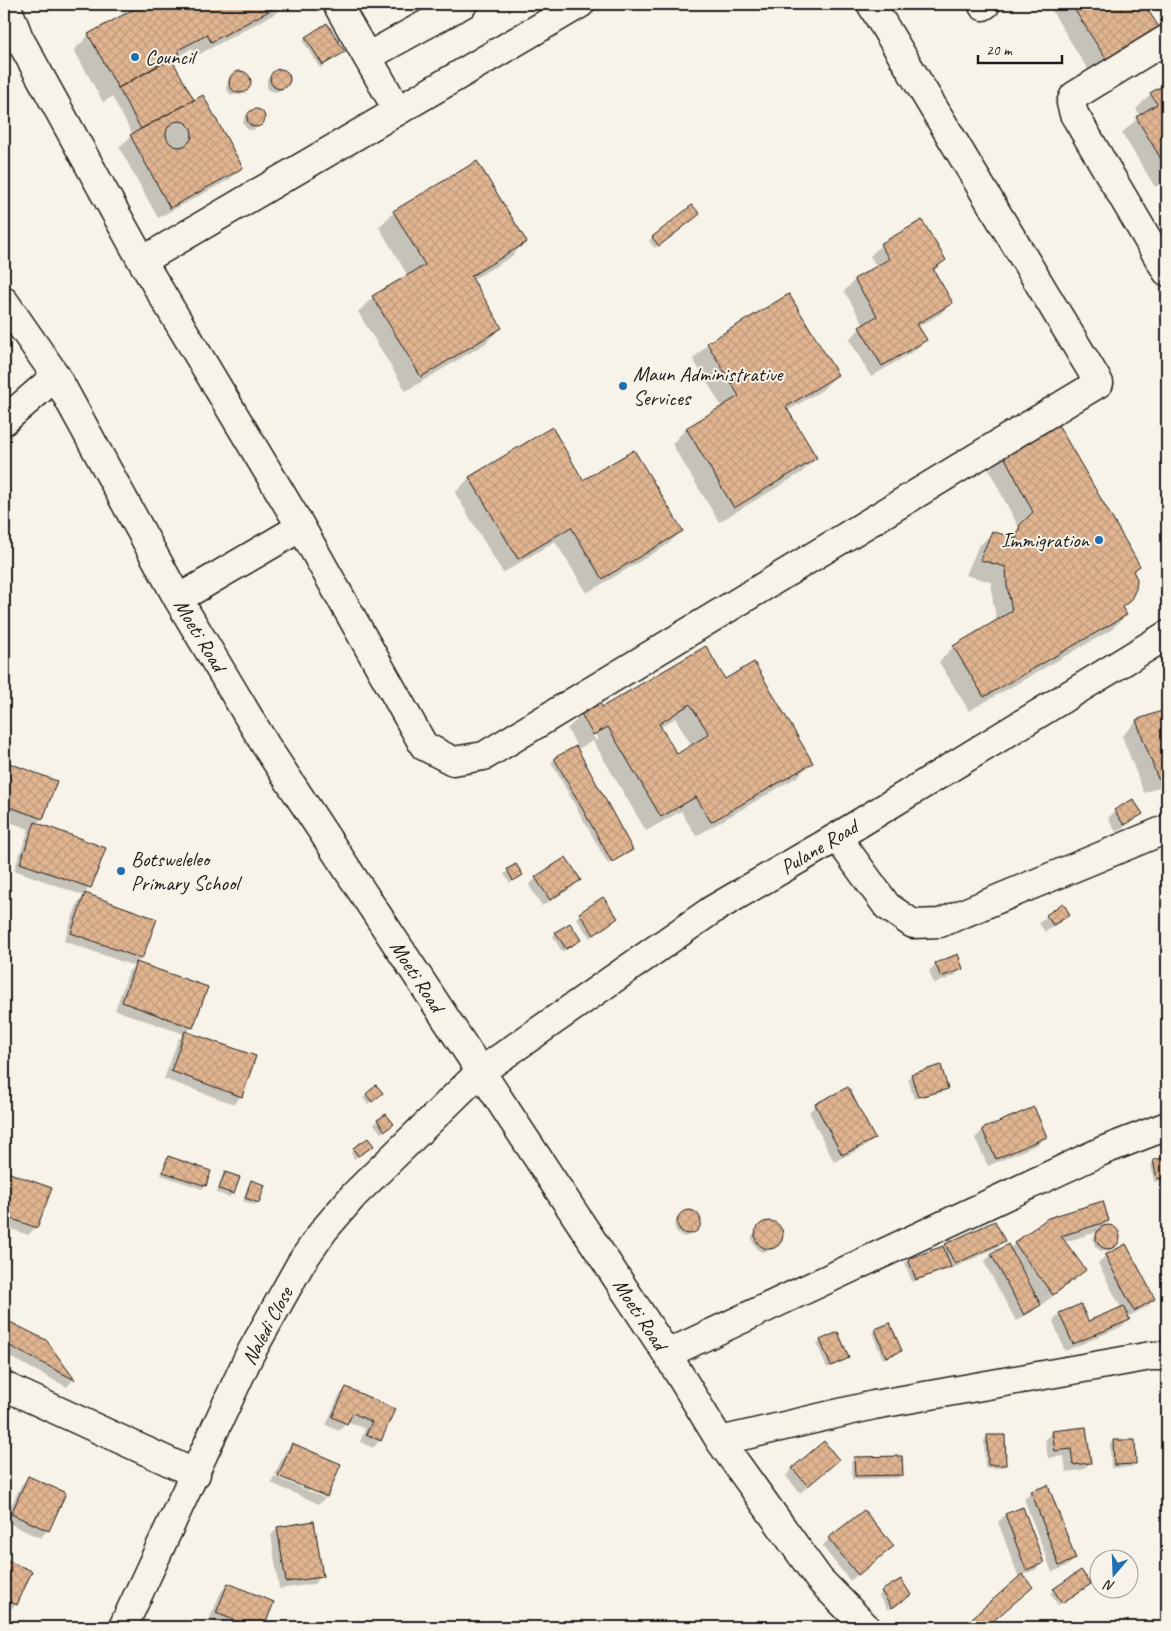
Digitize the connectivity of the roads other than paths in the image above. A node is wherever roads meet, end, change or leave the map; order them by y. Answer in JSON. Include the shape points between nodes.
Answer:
{"nodes":[{"id":1,"x":6,"y":4,"type":"edge"},
{"id":2,"x":337,"y":4,"type":"edge"},
{"id":3,"x":463,"y":4,"type":"edge"},
{"id":4,"x":580,"y":4,"type":"edge"},
{"id":5,"x":871,"y":4,"type":"edge"},
{"id":6,"x":1167,"y":39,"type":"edge"},
{"id":7,"x":367,"y":56,"type":"junction"},
{"id":8,"x":398,"y":111,"type":"junction"},
{"id":9,"x":142,"y":261,"type":"junction"},
{"id":10,"x":1167,"y":272,"type":"edge"},
{"id":11,"x":4,"y":302,"type":"edge"},
{"id":12,"x":56,"y":376,"type":"junction"},
{"id":13,"x":4,"y":421,"type":"edge"},
{"id":14,"x":301,"y":527,"type":"junction"},
{"id":15,"x":178,"y":599,"type":"junction"},
{"id":16,"x":1167,"y":635,"type":"edge"},
{"id":17,"x":1167,"y":829,"type":"edge"},
{"id":18,"x":838,"y":836,"type":"junction"},
{"id":19,"x":480,"y":1072,"type":"junction"},
{"id":20,"x":1167,"y":1126,"type":"edge"},
{"id":21,"x":667,"y":1354,"type":"junction"},
{"id":22,"x":1167,"y":1356,"type":"edge"},
{"id":23,"x":4,"y":1386,"type":"edge"},
{"id":24,"x":720,"y":1441,"type":"junction"},
{"id":25,"x":196,"y":1474,"type":"junction"},
{"id":26,"x":123,"y":1627,"type":"edge"},
{"id":27,"x":866,"y":1627,"type":"edge"}],
"edges":[{"from":1,"to":9,"type":"street","via":[[19,38]]},
{"from":2,"to":7,"type":"street"},
{"from":3,"to":7,"type":"street"},
{"from":4,"to":8,"type":"street"},
{"from":5,"to":14,"type":"street","via":[[1099,383],[484,756],[453,761],[424,746]]},
{"from":6,"to":10,"type":"street","via":[[1074,96],[1071,104]]},
{"from":7,"to":8,"type":"street"},
{"from":8,"to":9,"type":"street"},
{"from":9,"to":14,"type":"street"},
{"from":11,"to":12,"type":"street","name":"Moeti Road"},
{"from":12,"to":13,"type":"street"},
{"from":12,"to":15,"type":"street","name":"Moeti Road"},
{"from":14,"to":15,"type":"street"},
{"from":15,"to":19,"type":"street","name":"Moeti Road","via":[[266,746]]},
{"from":16,"to":18,"type":"street","name":"Pulane Road"},
{"from":17,"to":18,"type":"street","via":[[940,924],[913,924],[887,906]]},
{"from":18,"to":19,"type":"street","name":"Pulane Road","via":[[712,910]]},
{"from":19,"to":21,"type":"street","name":"Moeti Road"},
{"from":19,"to":25,"type":"street","name":"Naledi Close","via":[[354,1194],[324,1230],[249,1356]]},
{"from":20,"to":21,"type":"street","via":[[1102,1151]]},
{"from":21,"to":24,"type":"street","name":"Moeti Road"},
{"from":22,"to":24,"type":"street","via":[[1151,1356],[874,1405]]},
{"from":23,"to":25,"type":"street"},
{"from":24,"to":27,"type":"street","name":"Moeti Road","via":[[820,1579]]},
{"from":25,"to":26,"type":"street","name":"Naledi Close"}]}
